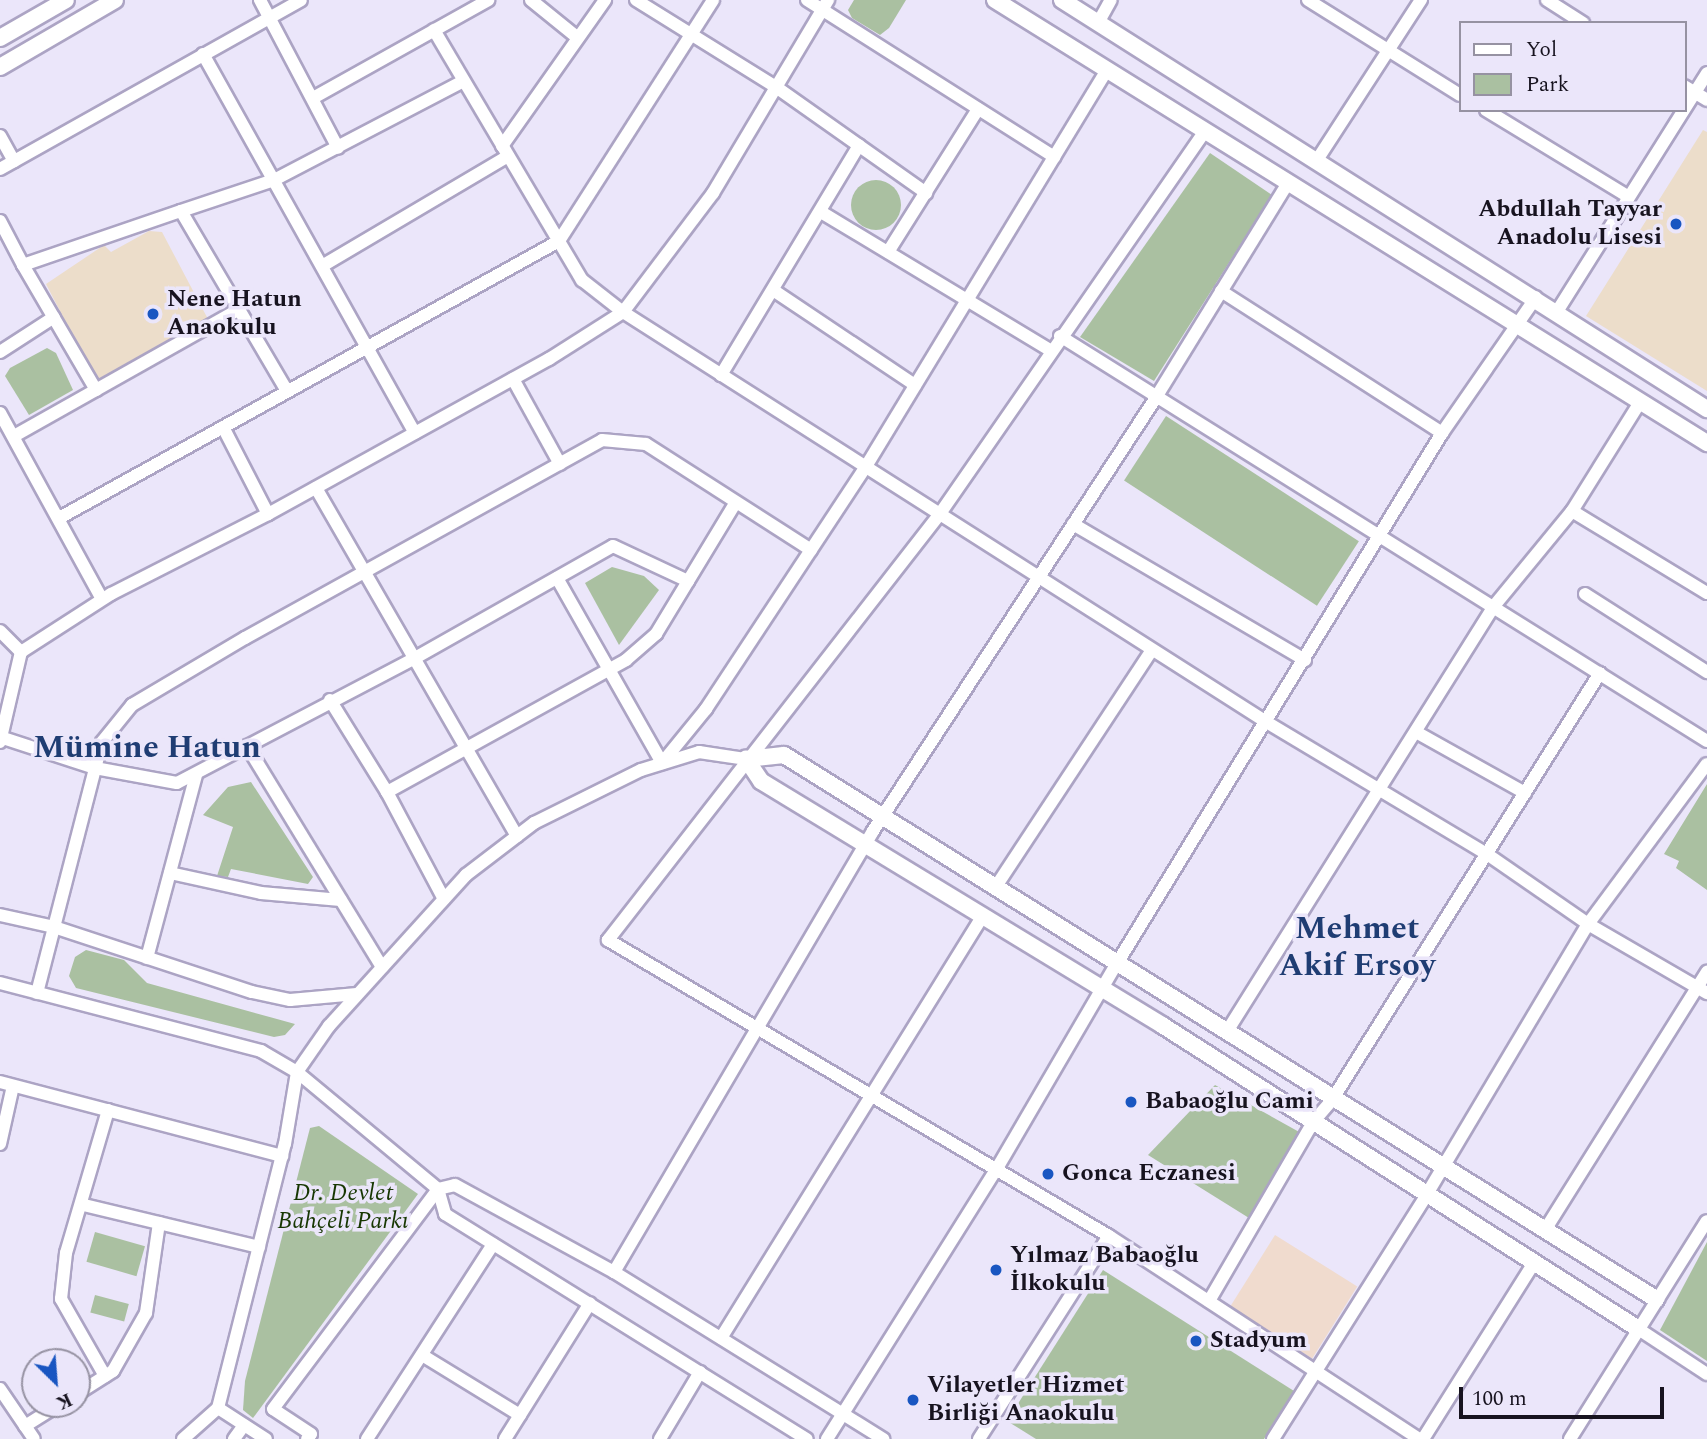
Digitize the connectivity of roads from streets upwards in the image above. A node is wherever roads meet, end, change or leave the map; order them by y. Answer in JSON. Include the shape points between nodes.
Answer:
{"nodes":[{"id":1,"x":66,"y":0,"type":"edge"},
{"id":2,"x":115,"y":0,"type":"edge"},
{"id":3,"x":260,"y":0,"type":"edge"},
{"id":4,"x":301,"y":0,"type":"edge"},
{"id":5,"x":488,"y":0,"type":"edge"},
{"id":6,"x":531,"y":0,"type":"edge"},
{"id":7,"x":605,"y":0,"type":"edge"},
{"id":8,"x":636,"y":0,"type":"edge"},
{"id":9,"x":713,"y":0,"type":"edge"},
{"id":10,"x":807,"y":0,"type":"edge"},
{"id":11,"x":995,"y":0,"type":"edge"},
{"id":12,"x":1062,"y":0,"type":"edge"},
{"id":13,"x":1111,"y":0,"type":"edge"},
{"id":14,"x":1308,"y":0,"type":"edge"},
{"id":15,"x":1421,"y":0,"type":"edge"},
{"id":16,"x":1547,"y":0,"type":"edge"},
{"id":17,"x":825,"y":5,"type":"edge"},
{"id":18,"x":270,"y":18,"type":"junction"},
{"id":19,"x":1580,"y":21,"type":"edge"},
{"id":20,"x":1098,"y":23,"type":"junction"},
{"id":21,"x":434,"y":30,"type":"junction"},
{"id":22,"x":690,"y":36,"type":"junction"},
{"id":23,"x":0,"y":38,"type":"edge"},
{"id":24,"x":578,"y":38,"type":"junction"},
{"id":25,"x":1388,"y":51,"type":"junction"},
{"id":26,"x":203,"y":54,"type":"junction"},
{"id":27,"x":0,"y":67,"type":"edge"},
{"id":28,"x":1107,"y":70,"type":"junction"},
{"id":29,"x":1707,"y":73,"type":"edge"},
{"id":30,"x":463,"y":80,"type":"junction"},
{"id":31,"x":776,"y":87,"type":"junction"},
{"id":32,"x":1690,"y":90,"type":"edge"},
{"id":33,"x":1458,"y":93,"type":"edge"},
{"id":34,"x":313,"y":97,"type":"junction"},
{"id":35,"x":1707,"y":100,"type":"edge"},
{"id":36,"x":978,"y":109,"type":"junction"},
{"id":37,"x":1489,"y":112,"type":"edge"},
{"id":38,"x":1677,"y":112,"type":"edge"},
{"id":39,"x":1205,"y":131,"type":"junction"},
{"id":40,"x":0,"y":136,"type":"edge"},
{"id":41,"x":859,"y":145,"type":"junction"},
{"id":42,"x":338,"y":148,"type":"junction"},
{"id":43,"x":505,"y":151,"type":"junction"},
{"id":44,"x":1054,"y":157,"type":"junction"},
{"id":45,"x":1317,"y":160,"type":"junction"},
{"id":46,"x":14,"y":161,"type":"junction"},
{"id":47,"x":0,"y":169,"type":"edge"},
{"id":48,"x":274,"y":180,"type":"junction"},
{"id":49,"x":1288,"y":183,"type":"junction"},
{"id":50,"x":926,"y":192,"type":"junction"},
{"id":51,"x":1629,"y":197,"type":"junction"},
{"id":52,"x":181,"y":211,"type":"junction"},
{"id":53,"x":821,"y":212,"type":"junction"},
{"id":54,"x":0,"y":221,"type":"edge"},
{"id":55,"x":559,"y":241,"type":"junction"},
{"id":56,"x":888,"y":252,"type":"junction"},
{"id":57,"x":23,"y":265,"type":"junction"},
{"id":58,"x":322,"y":265,"type":"junction"},
{"id":59,"x":773,"y":290,"type":"junction"},
{"id":60,"x":1221,"y":292,"type":"junction"},
{"id":61,"x":1536,"y":297,"type":"junction"},
{"id":62,"x":967,"y":299,"type":"junction"},
{"id":63,"x":239,"y":309,"type":"junction"},
{"id":64,"x":1558,"y":310,"type":"junction"},
{"id":65,"x":623,"y":312,"type":"junction"},
{"id":66,"x":54,"y":317,"type":"junction"},
{"id":67,"x":1519,"y":325,"type":"junction"},
{"id":68,"x":1060,"y":336,"type":"junction"},
{"id":69,"x":367,"y":346,"type":"junction"},
{"id":70,"x":1051,"y":351,"type":"junction"},
{"id":71,"x":0,"y":352,"type":"edge"},
{"id":72,"x":721,"y":375,"type":"junction"},
{"id":73,"x":513,"y":379,"type":"junction"},
{"id":74,"x":915,"y":385,"type":"junction"},
{"id":75,"x":96,"y":390,"type":"junction"},
{"id":76,"x":287,"y":391,"type":"junction"},
{"id":77,"x":1155,"y":399,"type":"junction"},
{"id":78,"x":1640,"y":402,"type":"junction"},
{"id":79,"x":1707,"y":409,"type":"edge"},
{"id":80,"x":0,"y":414,"type":"edge"},
{"id":81,"x":223,"y":427,"type":"junction"},
{"id":82,"x":415,"y":433,"type":"junction"},
{"id":83,"x":1442,"y":433,"type":"junction"},
{"id":84,"x":14,"y":436,"type":"junction"},
{"id":85,"x":1707,"y":443,"type":"edge"},
{"id":86,"x":560,"y":464,"type":"junction"},
{"id":87,"x":865,"y":468,"type":"junction"},
{"id":88,"x":316,"y":488,"type":"junction"},
{"id":89,"x":736,"y":502,"type":"junction"},
{"id":90,"x":1572,"y":511,"type":"junction"},
{"id":91,"x":268,"y":514,"type":"junction"},
{"id":92,"x":939,"y":515,"type":"junction"},
{"id":93,"x":61,"y":517,"type":"junction"},
{"id":94,"x":1073,"y":524,"type":"junction"},
{"id":95,"x":1377,"y":538,"type":"junction"},
{"id":96,"x":811,"y":550,"type":"junction"},
{"id":97,"x":366,"y":572,"type":"junction"},
{"id":98,"x":557,"y":578,"type":"junction"},
{"id":99,"x":1038,"y":578,"type":"junction"},
{"id":100,"x":688,"y":581,"type":"junction"},
{"id":101,"x":1707,"y":593,"type":"edge"},
{"id":102,"x":1585,"y":594,"type":"dead end"},
{"id":103,"x":102,"y":599,"type":"junction"},
{"id":104,"x":1494,"y":606,"type":"junction"},
{"id":105,"x":0,"y":631,"type":"edge"},
{"id":106,"x":1152,"y":650,"type":"junction"},
{"id":107,"x":21,"y":652,"type":"junction"},
{"id":108,"x":415,"y":658,"type":"junction"},
{"id":109,"x":1305,"y":660,"type":"junction"},
{"id":110,"x":611,"y":669,"type":"junction"},
{"id":111,"x":1707,"y":672,"type":"edge"},
{"id":112,"x":1600,"y":673,"type":"junction"},
{"id":113,"x":330,"y":700,"type":"junction"},
{"id":114,"x":1268,"y":723,"type":"junction"},
{"id":115,"x":1416,"y":732,"type":"junction"},
{"id":116,"x":0,"y":739,"type":"edge"},
{"id":117,"x":1707,"y":741,"type":"edge"},
{"id":118,"x":247,"y":746,"type":"junction"},
{"id":119,"x":467,"y":749,"type":"junction"},
{"id":120,"x":746,"y":758,"type":"junction"},
{"id":121,"x":662,"y":763,"type":"junction"},
{"id":122,"x":1707,"y":764,"type":"edge"},
{"id":123,"x":95,"y":768,"type":"junction"},
{"id":124,"x":196,"y":775,"type":"junction"},
{"id":125,"x":1380,"y":789,"type":"junction"},
{"id":126,"x":387,"y":792,"type":"junction"},
{"id":127,"x":1525,"y":793,"type":"junction"},
{"id":128,"x":882,"y":817,"type":"junction"},
{"id":129,"x":517,"y":836,"type":"junction"},
{"id":130,"x":866,"y":843,"type":"junction"},
{"id":131,"x":1487,"y":854,"type":"junction"},
{"id":132,"x":170,"y":873,"type":"junction"},
{"id":133,"x":995,"y":888,"type":"junction"},
{"id":134,"x":444,"y":899,"type":"junction"},
{"id":135,"x":341,"y":900,"type":"junction"},
{"id":136,"x":0,"y":915,"type":"edge"},
{"id":137,"x":983,"y":915,"type":"junction"},
{"id":138,"x":1588,"y":924,"type":"junction"},
{"id":139,"x":54,"y":928,"type":"junction"},
{"id":140,"x":146,"y":958,"type":"junction"},
{"id":141,"x":1116,"y":965,"type":"junction"},
{"id":142,"x":382,"y":967,"type":"junction"},
{"id":143,"x":1707,"y":972,"type":"edge"},
{"id":144,"x":0,"y":983,"type":"edge"},
{"id":145,"x":1104,"y":990,"type":"junction"},
{"id":146,"x":1702,"y":990,"type":"edge"},
{"id":147,"x":37,"y":993,"type":"junction"},
{"id":148,"x":357,"y":994,"type":"junction"},
{"id":149,"x":756,"y":1031,"type":"junction"},
{"id":150,"x":1226,"y":1033,"type":"junction"},
{"id":151,"x":297,"y":1072,"type":"junction"},
{"id":152,"x":0,"y":1082,"type":"edge"},
{"id":153,"x":13,"y":1086,"type":"junction"},
{"id":154,"x":869,"y":1097,"type":"junction"},
{"id":155,"x":1332,"y":1100,"type":"junction"},
{"id":156,"x":108,"y":1110,"type":"junction"},
{"id":157,"x":1313,"y":1122,"type":"junction"},
{"id":158,"x":0,"y":1144,"type":"edge"},
{"id":159,"x":282,"y":1156,"type":"junction"},
{"id":160,"x":1442,"y":1168,"type":"junction"},
{"id":161,"x":996,"y":1170,"type":"junction"},
{"id":162,"x":438,"y":1189,"type":"junction"},
{"id":163,"x":1427,"y":1194,"type":"junction"},
{"id":164,"x":84,"y":1205,"type":"junction"},
{"id":165,"x":1707,"y":1221,"type":"edge"},
{"id":166,"x":159,"y":1223,"type":"junction"},
{"id":167,"x":1545,"y":1230,"type":"junction"},
{"id":168,"x":1109,"y":1236,"type":"junction"},
{"id":169,"x":494,"y":1244,"type":"junction"},
{"id":170,"x":259,"y":1247,"type":"junction"},
{"id":171,"x":1534,"y":1263,"type":"junction"},
{"id":172,"x":614,"y":1272,"type":"junction"},
{"id":173,"x":1656,"y":1299,"type":"junction"},
{"id":174,"x":1209,"y":1301,"type":"junction"},
{"id":175,"x":590,"y":1303,"type":"junction"},
{"id":176,"x":1637,"y":1328,"type":"junction"},
{"id":177,"x":721,"y":1338,"type":"junction"},
{"id":178,"x":422,"y":1355,"type":"junction"},
{"id":179,"x":700,"y":1372,"type":"junction"},
{"id":180,"x":1316,"y":1372,"type":"junction"},
{"id":181,"x":1707,"y":1374,"type":"edge"},
{"id":182,"x":105,"y":1376,"type":"junction"},
{"id":183,"x":91,"y":1385,"type":"edge"},
{"id":184,"x":0,"y":1390,"type":"edge"},
{"id":185,"x":218,"y":1408,"type":"junction"},
{"id":186,"x":520,"y":1415,"type":"junction"},
{"id":187,"x":845,"y":1415,"type":"junction"},
{"id":188,"x":38,"y":1418,"type":"edge"},
{"id":189,"x":244,"y":1425,"type":"junction"},
{"id":190,"x":25,"y":1426,"type":"junction"},
{"id":191,"x":34,"y":1439,"type":"edge"},
{"id":192,"x":183,"y":1439,"type":"edge"},
{"id":193,"x":234,"y":1439,"type":"edge"},
{"id":194,"x":267,"y":1439,"type":"edge"},
{"id":195,"x":307,"y":1439,"type":"edge"},
{"id":196,"x":367,"y":1439,"type":"edge"},
{"id":197,"x":505,"y":1439,"type":"edge"},
{"id":198,"x":660,"y":1439,"type":"edge"},
{"id":199,"x":807,"y":1439,"type":"edge"},
{"id":200,"x":827,"y":1439,"type":"edge"},
{"id":201,"x":883,"y":1439,"type":"edge"},
{"id":202,"x":979,"y":1439,"type":"edge"},
{"id":203,"x":1273,"y":1439,"type":"edge"},
{"id":204,"x":1421,"y":1439,"type":"edge"},
{"id":205,"x":1570,"y":1439,"type":"edge"}],
"edges":[{"from":1,"to":23,"type":"street"},
{"from":2,"to":27,"type":"street"},
{"from":3,"to":18,"type":"street"},
{"from":4,"to":18,"type":"street"},
{"from":5,"to":21,"type":"street"},
{"from":6,"to":24,"type":"street"},
{"from":7,"to":24,"type":"street"},
{"from":8,"to":22,"type":"street"},
{"from":9,"to":22,"type":"street"},
{"from":10,"to":17,"type":"street"},
{"from":11,"to":28,"type":"street"},
{"from":12,"to":20,"type":"street"},
{"from":13,"to":20,"type":"street"},
{"from":14,"to":25,"type":"street"},
{"from":15,"to":25,"type":"street"},
{"from":16,"to":19,"type":"street"},
{"from":17,"to":31,"type":"street"},
{"from":17,"to":36,"type":"street"},
{"from":18,"to":26,"type":"street"},
{"from":18,"to":34,"type":"street"},
{"from":20,"to":45,"type":"street"},
{"from":21,"to":30,"type":"street"},
{"from":21,"to":34,"type":"street"},
{"from":22,"to":31,"type":"street"},
{"from":22,"to":55,"type":"street"},
{"from":24,"to":43,"type":"street"},
{"from":25,"to":33,"type":"street"},
{"from":25,"to":45,"type":"street"},
{"from":26,"to":46,"type":"street"},
{"from":26,"to":48,"type":"street"},
{"from":28,"to":39,"type":"street"},
{"from":28,"to":44,"type":"street"},
{"from":29,"to":32,"type":"street"},
{"from":30,"to":42,"type":"street"},
{"from":30,"to":43,"type":"street"},
{"from":31,"to":41,"type":"street"},
{"from":31,"to":65,"type":"street","via":[[713,192]]},
{"from":32,"to":35,"type":"street"},
{"from":34,"to":42,"type":"street"},
{"from":36,"to":44,"type":"street"},
{"from":36,"to":50,"type":"street"},
{"from":37,"to":51,"type":"street"},
{"from":38,"to":51,"type":"street"},
{"from":39,"to":49,"type":"street"},
{"from":39,"to":68,"type":"street"},
{"from":40,"to":46,"type":"street"},
{"from":41,"to":50,"type":"street"},
{"from":41,"to":53,"type":"street"},
{"from":42,"to":48,"type":"street"},
{"from":43,"to":55,"type":"street"},
{"from":43,"to":58,"type":"street"},
{"from":44,"to":62,"type":"street"},
{"from":45,"to":61,"type":"street"},
{"from":46,"to":47,"type":"street"},
{"from":48,"to":52,"type":"street"},
{"from":48,"to":58,"type":"street"},
{"from":49,"to":60,"type":"street"},
{"from":49,"to":67,"type":"street"},
{"from":50,"to":56,"type":"street"},
{"from":51,"to":64,"type":"street"},
{"from":52,"to":57,"type":"street"},
{"from":52,"to":63,"type":"street"},
{"from":53,"to":56,"type":"street"},
{"from":53,"to":59,"type":"street"},
{"from":54,"to":57,"type":"street"},
{"from":55,"to":65,"type":"street","via":[[582,280]]},
{"from":55,"to":69,"type":"street"},
{"from":56,"to":62,"type":"street"},
{"from":57,"to":66,"type":"street"},
{"from":58,"to":69,"type":"street"},
{"from":59,"to":72,"type":"street"},
{"from":59,"to":74,"type":"street"},
{"from":60,"to":77,"type":"street"},
{"from":60,"to":83,"type":"street"},
{"from":61,"to":64,"type":"street"},
{"from":61,"to":67,"type":"street"},
{"from":62,"to":70,"type":"street"},
{"from":62,"to":74,"type":"street"},
{"from":63,"to":75,"type":"street"},
{"from":63,"to":76,"type":"street"},
{"from":64,"to":79,"type":"street"},
{"from":65,"to":72,"type":"street"},
{"from":65,"to":73,"type":"street"},
{"from":66,"to":71,"type":"street"},
{"from":66,"to":75,"type":"street"},
{"from":67,"to":78,"type":"street"},
{"from":67,"to":83,"type":"street"},
{"from":68,"to":70,"type":"street"},
{"from":68,"to":77,"type":"street"},
{"from":69,"to":76,"type":"street"},
{"from":69,"to":82,"type":"street"},
{"from":70,"to":92,"type":"street"},
{"from":72,"to":87,"type":"street"},
{"from":73,"to":82,"type":"street"},
{"from":73,"to":86,"type":"street"},
{"from":74,"to":87,"type":"street"},
{"from":75,"to":84,"type":"street"},
{"from":76,"to":81,"type":"street"},
{"from":77,"to":94,"type":"street"},
{"from":77,"to":95,"type":"street"},
{"from":78,"to":85,"type":"street"},
{"from":78,"to":90,"type":"street"},
{"from":80,"to":84,"type":"street"},
{"from":81,"to":91,"type":"street"},
{"from":81,"to":93,"type":"street"},
{"from":82,"to":88,"type":"street"},
{"from":83,"to":95,"type":"street"},
{"from":84,"to":93,"type":"street"},
{"from":86,"to":89,"type":"street","via":[[602,440],[646,444]]},
{"from":86,"to":97,"type":"street"},
{"from":87,"to":92,"type":"street"},
{"from":87,"to":96,"type":"street"},
{"from":88,"to":91,"type":"street"},
{"from":88,"to":97,"type":"street"},
{"from":89,"to":96,"type":"street"},
{"from":89,"to":100,"type":"street"},
{"from":90,"to":101,"type":"street"},
{"from":90,"to":104,"type":"street"},
{"from":91,"to":103,"type":"street"},
{"from":92,"to":99,"type":"street"},
{"from":92,"to":120,"type":"street"},
{"from":93,"to":103,"type":"street"},
{"from":94,"to":99,"type":"street"},
{"from":94,"to":109,"type":"street"},
{"from":95,"to":104,"type":"street"},
{"from":95,"to":109,"type":"street"},
{"from":96,"to":121,"type":"street","via":[[706,709]]},
{"from":97,"to":108,"type":"street"},
{"from":97,"to":123,"type":"street","via":[[132,705],[102,743]]},
{"from":98,"to":100,"type":"street","via":[[613,546]]},
{"from":98,"to":108,"type":"street"},
{"from":98,"to":110,"type":"street"},
{"from":99,"to":106,"type":"street"},
{"from":99,"to":128,"type":"street"},
{"from":100,"to":110,"type":"street","via":[[656,634]]},
{"from":102,"to":111,"type":"street"},
{"from":103,"to":107,"type":"street"},
{"from":104,"to":112,"type":"street"},
{"from":104,"to":115,"type":"street"},
{"from":105,"to":107,"type":"street"},
{"from":106,"to":114,"type":"street"},
{"from":106,"to":133,"type":"street"},
{"from":107,"to":116,"type":"street"},
{"from":108,"to":113,"type":"street"},
{"from":108,"to":119,"type":"street"},
{"from":109,"to":114,"type":"street"},
{"from":110,"to":119,"type":"street"},
{"from":110,"to":121,"type":"street"},
{"from":112,"to":117,"type":"street"},
{"from":112,"to":127,"type":"street"},
{"from":113,"to":118,"type":"street"},
{"from":113,"to":126,"type":"street"},
{"from":114,"to":125,"type":"street"},
{"from":114,"to":141,"type":"street"},
{"from":115,"to":125,"type":"street"},
{"from":115,"to":127,"type":"street"},
{"from":116,"to":123,"type":"street"},
{"from":118,"to":124,"type":"street"},
{"from":118,"to":135,"type":"street"},
{"from":119,"to":126,"type":"street"},
{"from":119,"to":129,"type":"street"},
{"from":120,"to":121,"type":"street","via":[[699,752]]},
{"from":120,"to":128,"type":"street","via":[[784,755]]},
{"from":120,"to":130,"type":"street","via":[[761,781]]},
{"from":120,"to":149,"type":"street","via":[[608,940]]},
{"from":121,"to":129,"type":"street","via":[[570,805]]},
{"from":122,"to":138,"type":"street"},
{"from":123,"to":124,"type":"street","via":[[177,783]]},
{"from":123,"to":139,"type":"street"},
{"from":124,"to":132,"type":"street"},
{"from":125,"to":131,"type":"street"},
{"from":125,"to":150,"type":"street"},
{"from":126,"to":134,"type":"street"},
{"from":127,"to":131,"type":"street"},
{"from":128,"to":130,"type":"street"},
{"from":128,"to":133,"type":"street"},
{"from":129,"to":134,"type":"street","via":[[466,875]]},
{"from":130,"to":137,"type":"street"},
{"from":130,"to":149,"type":"street"},
{"from":131,"to":138,"type":"street"},
{"from":131,"to":155,"type":"street"},
{"from":132,"to":135,"type":"street","via":[[261,893]]},
{"from":132,"to":140,"type":"street"},
{"from":133,"to":141,"type":"street"},
{"from":134,"to":142,"type":"street"},
{"from":135,"to":142,"type":"street"},
{"from":136,"to":139,"type":"street"},
{"from":137,"to":145,"type":"street"},
{"from":137,"to":154,"type":"street"},
{"from":138,"to":146,"type":"street"},
{"from":138,"to":160,"type":"street"},
{"from":139,"to":140,"type":"street"},
{"from":139,"to":147,"type":"street"},
{"from":140,"to":148,"type":"street","via":[[290,1000]]},
{"from":141,"to":145,"type":"street"},
{"from":141,"to":150,"type":"street"},
{"from":142,"to":148,"type":"street"},
{"from":143,"to":146,"type":"street"},
{"from":144,"to":147,"type":"street"},
{"from":145,"to":157,"type":"street"},
{"from":145,"to":161,"type":"street"},
{"from":146,"to":167,"type":"street"},
{"from":147,"to":151,"type":"street","via":[[261,1051]]},
{"from":148,"to":151,"type":"street"},
{"from":149,"to":154,"type":"street"},
{"from":149,"to":172,"type":"street"},
{"from":150,"to":155,"type":"street"},
{"from":151,"to":159,"type":"street"},
{"from":151,"to":162,"type":"street"},
{"from":152,"to":153,"type":"street"},
{"from":153,"to":156,"type":"street"},
{"from":153,"to":158,"type":"street"},
{"from":154,"to":161,"type":"street"},
{"from":154,"to":177,"type":"street"},
{"from":155,"to":157,"type":"street"},
{"from":155,"to":160,"type":"street"},
{"from":156,"to":159,"type":"street"},
{"from":156,"to":164,"type":"street"},
{"from":157,"to":163,"type":"street"},
{"from":157,"to":174,"type":"street"},
{"from":159,"to":170,"type":"street"},
{"from":160,"to":163,"type":"street"},
{"from":160,"to":167,"type":"street"},
{"from":161,"to":168,"type":"street"},
{"from":161,"to":187,"type":"street"},
{"from":162,"to":169,"type":"street","via":[[444,1214]]},
{"from":162,"to":172,"type":"street","via":[[455,1185],[480,1196]]},
{"from":162,"to":195,"type":"street","via":[[273,1409],[311,1434]]},
{"from":163,"to":171,"type":"street"},
{"from":163,"to":180,"type":"street"},
{"from":164,"to":166,"type":"street"},
{"from":164,"to":182,"type":"street","via":[[66,1253],[61,1299]]},
{"from":165,"to":173,"type":"street"},
{"from":166,"to":170,"type":"street"},
{"from":166,"to":182,"type":"street","via":[[146,1313],[113,1371]]},
{"from":167,"to":173,"type":"street"},
{"from":168,"to":174,"type":"street"},
{"from":168,"to":202,"type":"street"},
{"from":169,"to":175,"type":"street"},
{"from":169,"to":178,"type":"street"},
{"from":170,"to":185,"type":"street"},
{"from":171,"to":176,"type":"street"},
{"from":171,"to":204,"type":"street"},
{"from":172,"to":177,"type":"street"},
{"from":173,"to":176,"type":"street"},
{"from":174,"to":180,"type":"street"},
{"from":175,"to":179,"type":"street"},
{"from":175,"to":186,"type":"street"},
{"from":176,"to":181,"type":"street"},
{"from":176,"to":205,"type":"street"},
{"from":177,"to":187,"type":"street"},
{"from":178,"to":186,"type":"street"},
{"from":178,"to":196,"type":"street"},
{"from":179,"to":198,"type":"street"},
{"from":179,"to":199,"type":"street"},
{"from":180,"to":203,"type":"street"},
{"from":180,"to":204,"type":"street"},
{"from":182,"to":183,"type":"street"},
{"from":184,"to":190,"type":"street"},
{"from":185,"to":189,"type":"street"},
{"from":185,"to":192,"type":"street"},
{"from":186,"to":197,"type":"street"},
{"from":187,"to":200,"type":"street"},
{"from":187,"to":201,"type":"street"},
{"from":188,"to":190,"type":"street"},
{"from":189,"to":193,"type":"street"},
{"from":189,"to":194,"type":"street"},
{"from":190,"to":191,"type":"street"}]}
